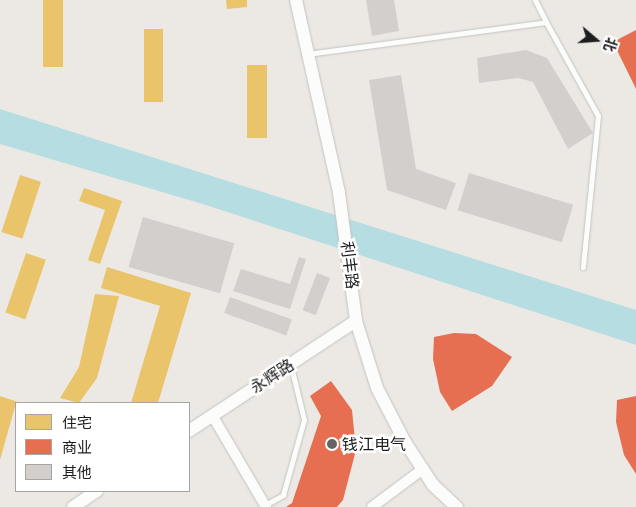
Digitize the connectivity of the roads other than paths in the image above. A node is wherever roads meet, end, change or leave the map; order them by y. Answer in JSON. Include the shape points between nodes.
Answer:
{"nodes":[{"id":1,"x":296,"y":0,"type":"edge"},
{"id":2,"x":535,"y":0,"type":"edge"},
{"id":3,"x":546,"y":22,"type":"junction"},
{"id":4,"x":306,"y":54,"type":"junction"},
{"id":5,"x":583,"y":267,"type":"dead end"},
{"id":6,"x":356,"y":321,"type":"junction"},
{"id":7,"x":290,"y":364,"type":"junction"},
{"id":8,"x":212,"y":415,"type":"junction"},
{"id":9,"x":190,"y":430,"type":"edge"},
{"id":10,"x":422,"y":469,"type":"junction"},
{"id":11,"x":96,"y":492,"type":"edge"},
{"id":12,"x":265,"y":506,"type":"edge"},
{"id":13,"x":73,"y":507,"type":"edge"},
{"id":14,"x":372,"y":507,"type":"edge"},
{"id":15,"x":457,"y":507,"type":"edge"}],
"edges":[{"from":1,"to":4,"type":"street","name":"利丰路"},
{"from":2,"to":3,"type":"lane"},
{"from":3,"to":4,"type":"lane"},
{"from":3,"to":5,"type":"lane","via":[[598,116]]},
{"from":4,"to":6,"type":"street","name":"利丰路","via":[[339,193],[351,264]]},
{"from":6,"to":7,"type":"street","name":"永辉路"},
{"from":6,"to":10,"type":"street","name":"利丰路","via":[[377,388]]},
{"from":7,"to":8,"type":"street","name":"永辉路"},
{"from":7,"to":12,"type":"lane","via":[[304,420],[283,495]]},
{"from":8,"to":9,"type":"street","name":"永辉路"},
{"from":8,"to":12,"type":"street"},
{"from":10,"to":14,"type":"street"},
{"from":10,"to":15,"type":"street","name":"利丰路"},
{"from":11,"to":13,"type":"street"}]}
